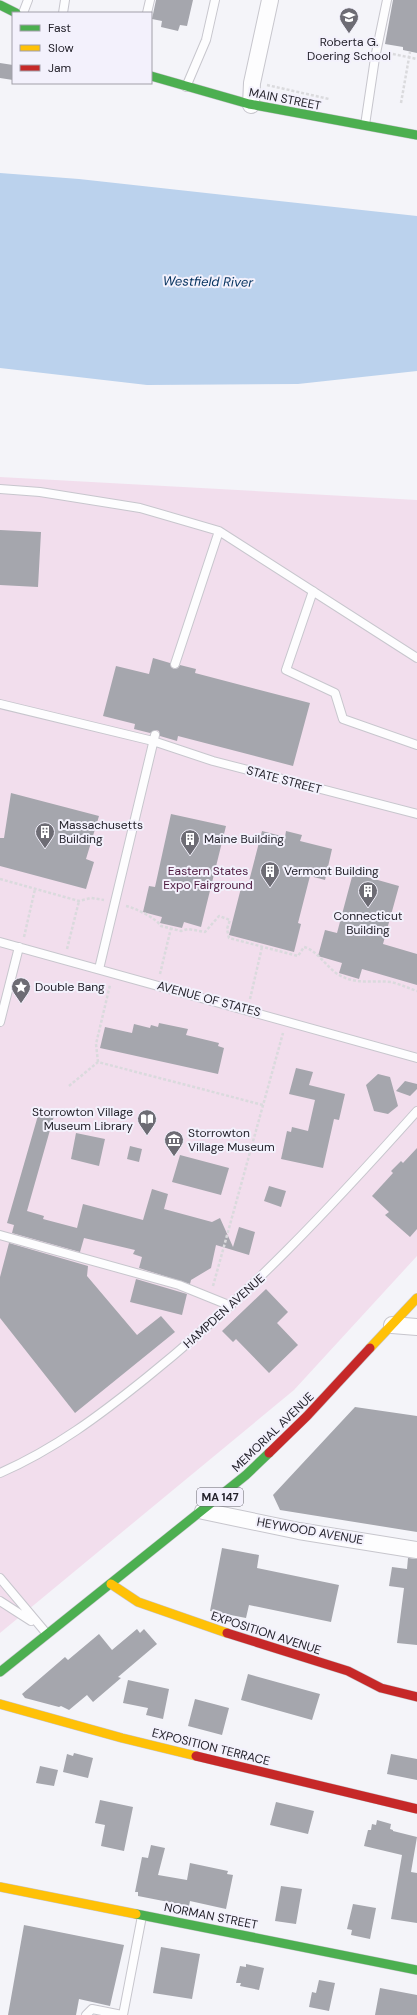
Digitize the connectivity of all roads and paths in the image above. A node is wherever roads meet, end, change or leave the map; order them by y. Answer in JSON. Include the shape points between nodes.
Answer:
{"nodes":[{"id":1,"x":28,"y":0,"type":"edge"},
{"id":2,"x":65,"y":0,"type":"edge"},
{"id":3,"x":150,"y":0,"type":"edge"},
{"id":4,"x":215,"y":0,"type":"edge"},
{"id":5,"x":270,"y":0,"type":"edge"},
{"id":6,"x":388,"y":0,"type":"edge"},
{"id":7,"x":0,"y":5,"type":"edge"},
{"id":8,"x":14,"y":12,"type":"edge"},
{"id":9,"x":23,"y":12,"type":"edge"},
{"id":10,"x":63,"y":12,"type":"edge"},
{"id":11,"x":147,"y":12,"type":"edge"},
{"id":12,"x":386,"y":52,"type":"dead end"},
{"id":13,"x":410,"y":52,"type":"dead end"},
{"id":14,"x":409,"y":57,"type":"junction"},
{"id":15,"x":417,"y":59,"type":"edge"},
{"id":16,"x":152,"y":76,"type":"edge"},
{"id":17,"x":252,"y":83,"type":"junction"},
{"id":18,"x":186,"y":88,"type":"junction"},
{"id":19,"x":336,"y":101,"type":"dead end"},
{"id":20,"x":401,"y":103,"type":"dead end"},
{"id":21,"x":251,"y":105,"type":"junction"},
{"id":22,"x":365,"y":126,"type":"junction"},
{"id":23,"x":417,"y":135,"type":"edge"},
{"id":24,"x":0,"y":489,"type":"edge"},
{"id":25,"x":219,"y":531,"type":"junction"},
{"id":26,"x":313,"y":591,"type":"junction"},
{"id":27,"x":417,"y":658,"type":"edge"},
{"id":28,"x":175,"y":664,"type":"dead end"},
{"id":29,"x":0,"y":704,"type":"edge"},
{"id":30,"x":154,"y":738,"type":"junction"},
{"id":31,"x":417,"y":745,"type":"edge"},
{"id":32,"x":417,"y":814,"type":"edge"},
{"id":33,"x":0,"y":879,"type":"edge"},
{"id":34,"x":36,"y":889,"type":"junction"},
{"id":35,"x":79,"y":901,"type":"junction"},
{"id":36,"x":115,"y":903,"type":"junction"},
{"id":37,"x":171,"y":928,"type":"junction"},
{"id":38,"x":0,"y":942,"type":"edge"},
{"id":39,"x":262,"y":947,"type":"junction"},
{"id":40,"x":20,"y":948,"type":"junction"},
{"id":41,"x":64,"y":960,"type":"junction"},
{"id":42,"x":99,"y":969,"type":"junction"},
{"id":43,"x":113,"y":973,"type":"junction"},
{"id":44,"x":157,"y":985,"type":"junction"},
{"id":45,"x":417,"y":991,"type":"edge"},
{"id":46,"x":248,"y":1010,"type":"junction"},
{"id":47,"x":286,"y":1021,"type":"junction"},
{"id":48,"x":0,"y":1022,"type":"edge"},
{"id":49,"x":417,"y":1058,"type":"edge"},
{"id":50,"x":98,"y":1062,"type":"junction"},
{"id":51,"x":69,"y":1086,"type":"dead end"},
{"id":52,"x":263,"y":1105,"type":"junction"},
{"id":53,"x":417,"y":1111,"type":"edge"},
{"id":54,"x":0,"y":1235,"type":"edge"},
{"id":55,"x":210,"y":1298,"type":"junction"},
{"id":56,"x":417,"y":1298,"type":"edge"},
{"id":57,"x":231,"y":1306,"type":"junction"},
{"id":58,"x":392,"y":1325,"type":"junction"},
{"id":59,"x":417,"y":1327,"type":"edge"},
{"id":60,"x":0,"y":1473,"type":"edge"},
{"id":61,"x":203,"y":1511,"type":"junction"},
{"id":62,"x":417,"y":1550,"type":"edge"},
{"id":63,"x":0,"y":1578,"type":"edge"},
{"id":64,"x":111,"y":1584,"type":"junction"},
{"id":65,"x":0,"y":1601,"type":"edge"},
{"id":66,"x":48,"y":1634,"type":"junction"},
{"id":67,"x":0,"y":1672,"type":"edge"},
{"id":68,"x":417,"y":1697,"type":"edge"},
{"id":69,"x":0,"y":1704,"type":"edge"},
{"id":70,"x":417,"y":1809,"type":"edge"},
{"id":71,"x":0,"y":1887,"type":"edge"},
{"id":72,"x":142,"y":1915,"type":"junction"},
{"id":73,"x":417,"y":1970,"type":"edge"},
{"id":74,"x":86,"y":2015,"type":"edge"},
{"id":75,"x":123,"y":2015,"type":"edge"}],
"edges":[{"from":1,"to":9,"type":"lane"},
{"from":2,"to":10,"type":"lane"},
{"from":3,"to":11,"type":"lane"},
{"from":4,"to":18,"type":"lane","via":[[206,40]]},
{"from":5,"to":17,"type":"street"},
{"from":6,"to":22,"type":"lane","via":[[375,58]]},
{"from":7,"to":8,"type":"street"},
{"from":12,"to":14,"type":"path"},
{"from":13,"to":14,"type":"path"},
{"from":14,"to":15,"type":"path"},
{"from":14,"to":20,"type":"path"},
{"from":16,"to":18,"type":"street","name":"MAIN STREET"},
{"from":17,"to":19,"type":"path"},
{"from":17,"to":21,"type":"street"},
{"from":18,"to":21,"type":"street","name":"MAIN STREET"},
{"from":21,"to":22,"type":"street","name":"MAIN STREET"},
{"from":22,"to":23,"type":"street","name":"MAIN STREET"},
{"from":24,"to":25,"type":"lane","via":[[40,492],[140,508]]},
{"from":25,"to":26,"type":"lane"},
{"from":25,"to":28,"type":"lane"},
{"from":26,"to":27,"type":"lane"},
{"from":26,"to":31,"type":"lane","via":[[286,670],[335,693],[343,719]]},
{"from":29,"to":30,"type":"lane","name":"STATE STREET"},
{"from":30,"to":32,"type":"lane","name":"STATE STREET","via":[[213,761]]},
{"from":30,"to":36,"type":"lane"},
{"from":33,"to":34,"type":"path"},
{"from":34,"to":35,"type":"path"},
{"from":34,"to":40,"type":"path"},
{"from":35,"to":36,"type":"path","via":[[91,898]]},
{"from":35,"to":41,"type":"path"},
{"from":36,"to":37,"type":"path","via":[[138,909],[145,916],[157,920],[161,926]]},
{"from":36,"to":42,"type":"lane"},
{"from":37,"to":39,"type":"path","via":[[205,932],[219,916],[230,920],[227,929],[229,938]]},
{"from":37,"to":44,"type":"path"},
{"from":38,"to":40,"type":"lane","name":"AVENUE OF STATES"},
{"from":39,"to":45,"type":"path","via":[[298,956],[304,947],[310,948],[340,976],[362,983],[395,983]]},
{"from":39,"to":46,"type":"path"},
{"from":40,"to":41,"type":"lane","name":"AVENUE OF STATES"},
{"from":40,"to":48,"type":"lane"},
{"from":41,"to":42,"type":"lane","name":"AVENUE OF STATES"},
{"from":42,"to":43,"type":"lane","name":"AVENUE OF STATES"},
{"from":43,"to":44,"type":"lane","name":"AVENUE OF STATES"},
{"from":43,"to":50,"type":"path","via":[[96,1044]]},
{"from":44,"to":46,"type":"lane","name":"AVENUE OF STATES"},
{"from":46,"to":47,"type":"lane","name":"AVENUE OF STATES"},
{"from":47,"to":49,"type":"lane","name":"AVENUE OF STATES"},
{"from":47,"to":52,"type":"path"},
{"from":50,"to":51,"type":"path"},
{"from":50,"to":52,"type":"path"},
{"from":52,"to":55,"type":"path"},
{"from":53,"to":57,"type":"lane","name":"HAMPDEN AVENUE","via":[[302,1236]]},
{"from":54,"to":55,"type":"lane","via":[[179,1285]]},
{"from":55,"to":57,"type":"lane"},
{"from":56,"to":58,"type":"street","name":"MEMORIAL AVENUE","number":"MA 147"},
{"from":57,"to":60,"type":"lane","name":"HAMPDEN AVENUE","via":[[181,1350],[82,1428],[43,1452]]},
{"from":58,"to":59,"type":"street"},
{"from":58,"to":61,"type":"street","name":"MEMORIAL AVENUE","number":"MA 147","via":[[290,1434]]},
{"from":61,"to":62,"type":"street","name":"HEYWOOD AVENUE","via":[[298,1531]]},
{"from":61,"to":64,"type":"street","name":"MEMORIAL AVENUE","number":"MA 147"},
{"from":63,"to":66,"type":"lane"},
{"from":64,"to":66,"type":"street","name":"MEMORIAL AVENUE","number":"MA 147"},
{"from":64,"to":68,"type":"street","name":"EXPOSITION AVENUE","via":[[138,1602],[252,1642],[348,1671],[381,1688]]},
{"from":65,"to":66,"type":"lane","via":[[22,1613]]},
{"from":66,"to":67,"type":"street","name":"MEMORIAL AVENUE","number":"MA 147"},
{"from":69,"to":70,"type":"street","name":"EXPOSITION TERRACE","via":[[122,1738]]},
{"from":71,"to":72,"type":"street","name":"NORMAN STREET"},
{"from":72,"to":73,"type":"street","name":"NORMAN STREET"},
{"from":72,"to":75,"type":"lane"},
{"from":74,"to":75,"type":"lane","via":[[92,2009]]}]}
